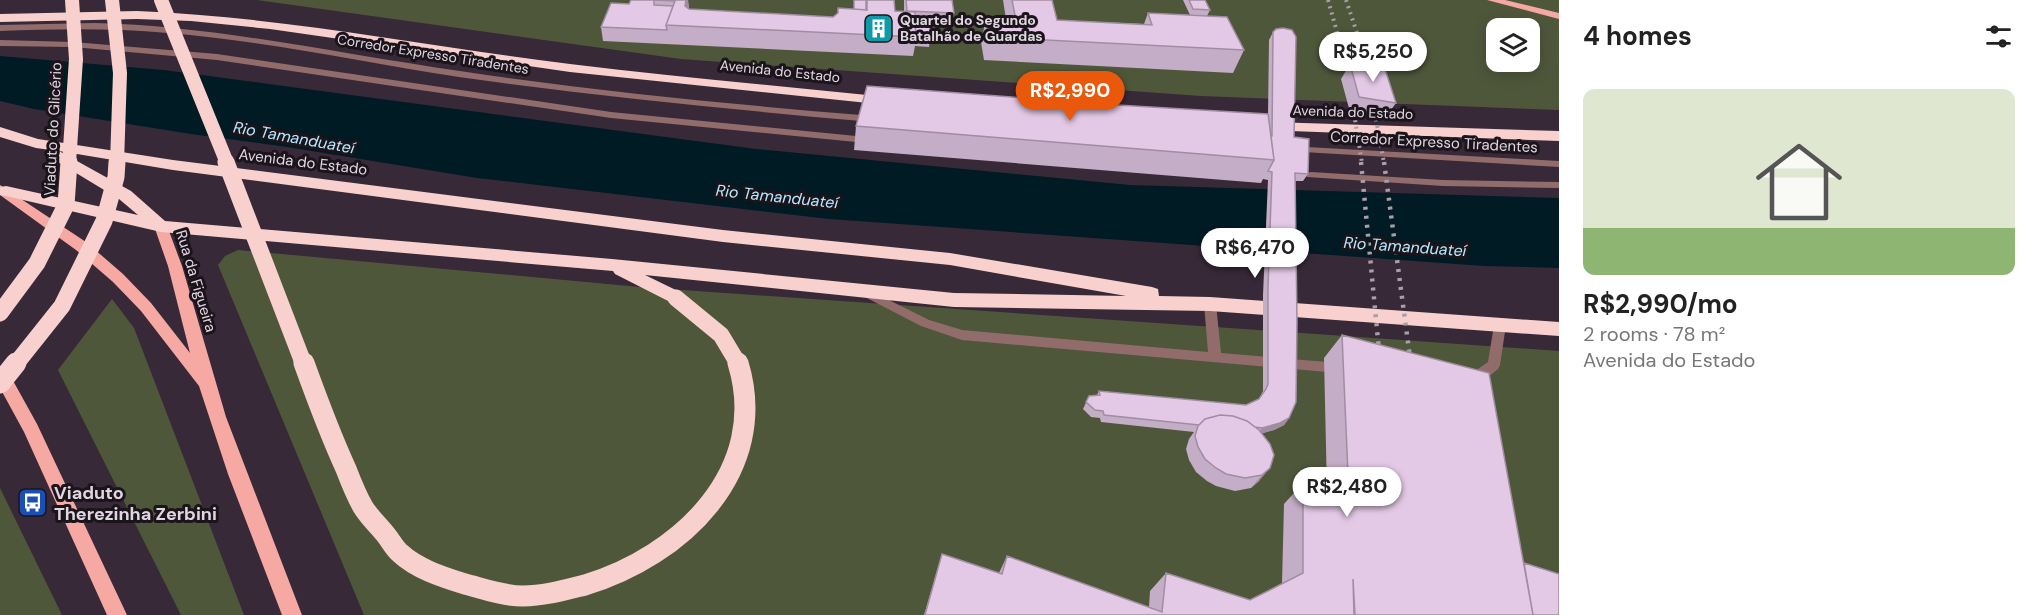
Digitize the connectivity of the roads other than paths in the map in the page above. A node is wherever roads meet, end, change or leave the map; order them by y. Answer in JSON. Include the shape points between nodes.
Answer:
{"nodes":[{"id":1,"x":72,"y":0,"type":"edge"},
{"id":2,"x":112,"y":0,"type":"edge"},
{"id":3,"x":161,"y":0,"type":"edge"},
{"id":4,"x":1492,"y":0,"type":"edge"},
{"id":5,"x":1559,"y":16,"type":"edge"},
{"id":6,"x":0,"y":18,"type":"edge"},
{"id":7,"x":0,"y":28,"type":"edge"},
{"id":8,"x":0,"y":43,"type":"edge"},
{"id":9,"x":906,"y":102,"type":"edge"},
{"id":10,"x":861,"y":118,"type":"edge"},
{"id":11,"x":1260,"y":126,"type":"edge"},
{"id":12,"x":0,"y":132,"type":"edge"},
{"id":13,"x":1559,"y":136,"type":"edge"},
{"id":14,"x":856,"y":139,"type":"edge"},
{"id":15,"x":36,"y":143,"type":"junction"},
{"id":16,"x":1307,"y":150,"type":"edge"},
{"id":17,"x":1559,"y":164,"type":"edge"},
{"id":18,"x":1311,"y":175,"type":"edge"},
{"id":19,"x":1559,"y":185,"type":"edge"},
{"id":20,"x":3,"y":190,"type":"edge"},
{"id":21,"x":160,"y":226,"type":"junction"},
{"id":22,"x":612,"y":265,"type":"junction"},
{"id":23,"x":863,"y":291,"type":"junction"},
{"id":24,"x":1210,"y":304,"type":"junction"},
{"id":25,"x":0,"y":313,"type":"edge"},
{"id":26,"x":1500,"y":325,"type":"junction"},
{"id":27,"x":1559,"y":329,"type":"edge"},
{"id":28,"x":1215,"y":357,"type":"junction"},
{"id":29,"x":1356,"y":369,"type":"edge"},
{"id":30,"x":0,"y":373,"type":"edge"},
{"id":31,"x":1462,"y":379,"type":"edge"},
{"id":32,"x":0,"y":383,"type":"edge"},
{"id":33,"x":208,"y":387,"type":"junction"},
{"id":34,"x":117,"y":615,"type":"edge"},
{"id":35,"x":292,"y":615,"type":"edge"}],
"edges":[{"from":1,"to":25,"type":"highway","name":"Viaduto do Glicério","bridge":true,"via":[[76,59],[66,205],[37,263]]},
{"from":2,"to":32,"type":"highway","bridge":true,"via":[[120,74],[116,177],[104,221],[62,306]]},
{"from":3,"to":22,"type":"highway","bridge":true,"via":[[240,195],[328,430],[362,506],[400,553],[439,577],[495,593],[527,597],[601,580],[637,565],[675,539],[712,503],[733,469],[743,440],[746,405],[743,376],[731,348],[702,316]]},
{"from":4,"to":5,"type":"main road"},
{"from":6,"to":9,"type":"highway","name":"Avenida do Estado","via":[[191,17],[570,68]]},
{"from":7,"to":10,"type":"lane","name":"Corredor Expresso Tiradentes","via":[[126,27],[229,37],[593,92]]},
{"from":8,"to":14,"type":"lane","via":[[215,56],[580,111]]},
{"from":11,"to":13,"type":"highway","name":"Avenida do Estado"},
{"from":12,"to":15,"type":"highway","name":"Avenida do Estado"},
{"from":15,"to":21,"type":"highway","name":"Rua da Figueira","via":[[126,195]]},
{"from":15,"to":24,"type":"highway","name":"Avenida do Estado","via":[[173,165],[723,236],[950,259]]},
{"from":16,"to":17,"type":"lane","name":"Corredor Expresso Tiradentes"},
{"from":18,"to":19,"type":"lane"},
{"from":20,"to":21,"type":"highway","name":"Avenida do Estado"},
{"from":20,"to":33,"type":"main road","name":"Rua da Figueira","via":[[118,278],[146,307]]},
{"from":21,"to":22,"type":"highway","name":"Avenida do Estado"},
{"from":21,"to":33,"type":"main road","name":"Rua da Figueira","via":[[172,253]]},
{"from":22,"to":23,"type":"highway","name":"Avenida do Estado"},
{"from":23,"to":24,"type":"highway","name":"Avenida do Estado","via":[[954,300]]},
{"from":23,"to":28,"type":"lane","via":[[925,323],[962,335]]},
{"from":24,"to":26,"type":"highway","name":"Avenida do Estado"},
{"from":24,"to":28,"type":"lane"},
{"from":26,"to":27,"type":"highway","name":"Avenida do Estado"},
{"from":26,"to":31,"type":"lane","via":[[1494,365],[1473,380]]},
{"from":28,"to":29,"type":"lane"},
{"from":30,"to":34,"type":"main road","via":[[31,429]]},
{"from":33,"to":35,"type":"main road","name":"Rua da Figueira","via":[[238,479]]}]}
